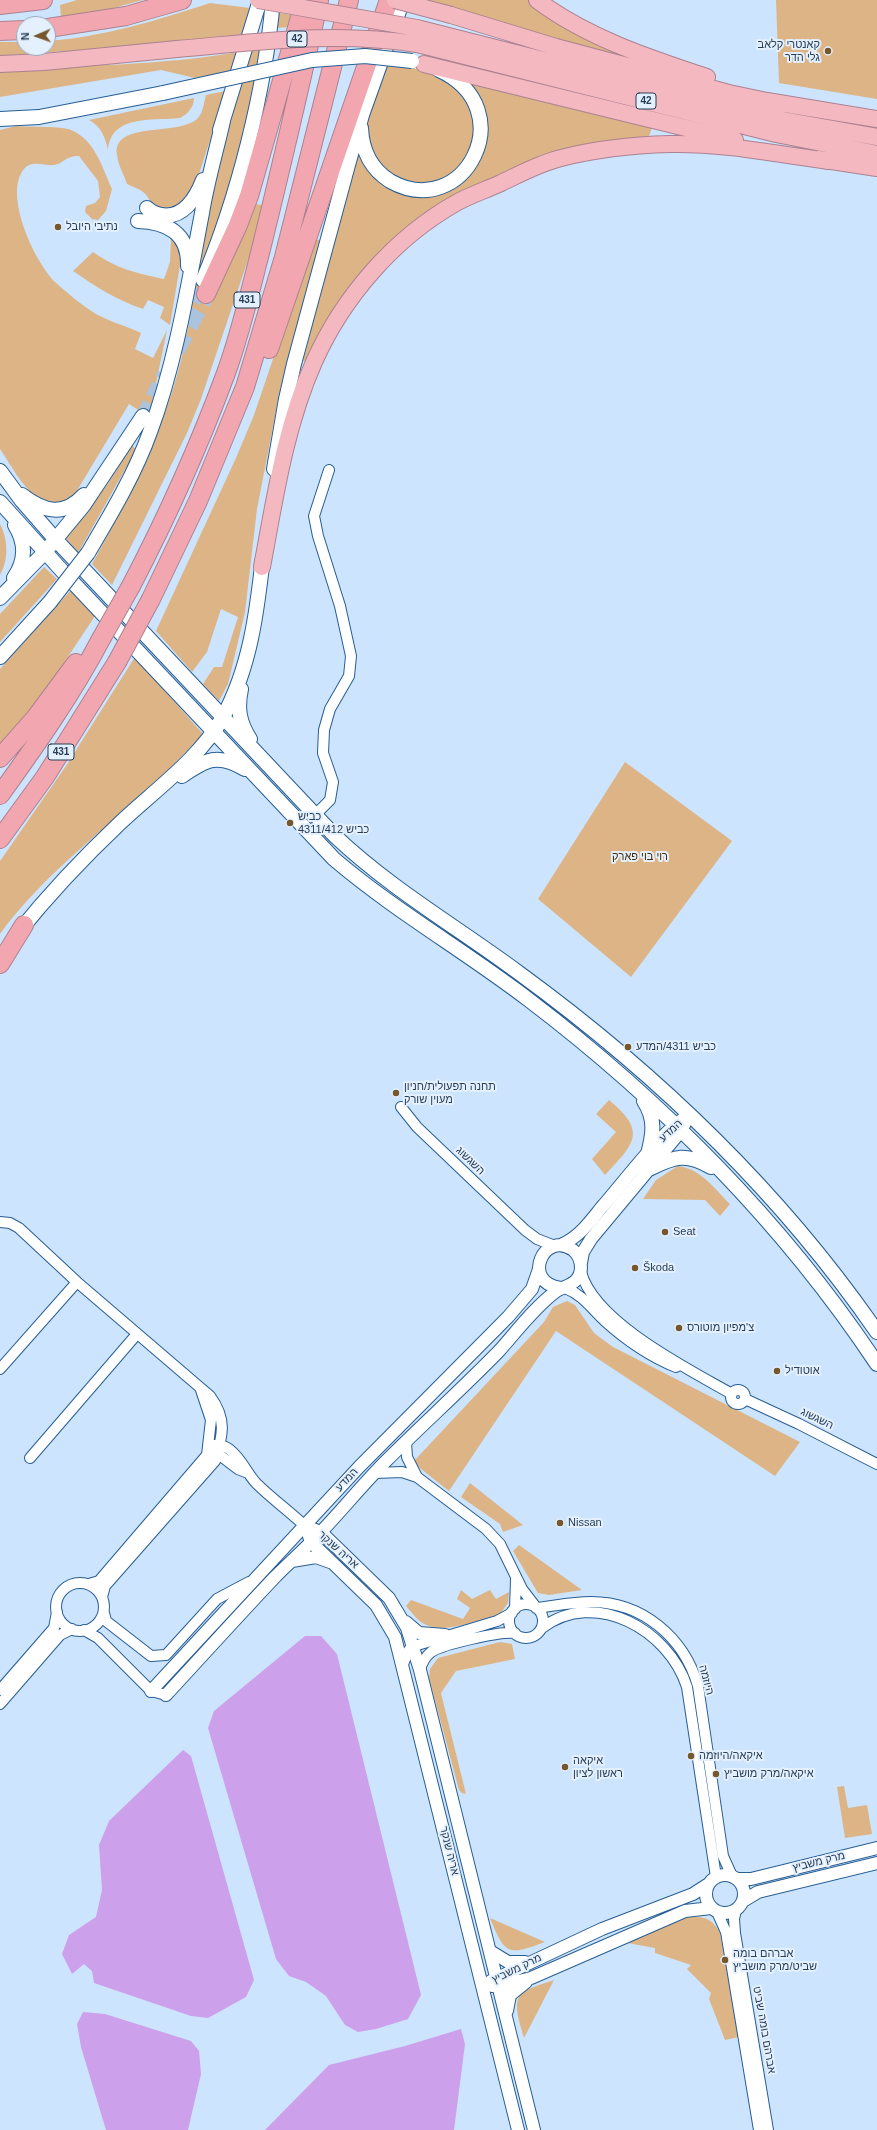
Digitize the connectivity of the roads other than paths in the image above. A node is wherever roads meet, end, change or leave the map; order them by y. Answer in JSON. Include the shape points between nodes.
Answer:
{"nodes":[{"id":1,"x":43,"y":0,"type":"edge"},
{"id":2,"x":182,"y":0,"type":"edge"},
{"id":3,"x":259,"y":0,"type":"edge"},
{"id":4,"x":273,"y":0,"type":"edge"},
{"id":5,"x":306,"y":0,"type":"edge"},
{"id":6,"x":319,"y":0,"type":"edge"},
{"id":7,"x":349,"y":0,"type":"edge"},
{"id":8,"x":389,"y":0,"type":"edge"},
{"id":9,"x":395,"y":0,"type":"edge"},
{"id":10,"x":403,"y":0,"type":"edge"},
{"id":11,"x":537,"y":0,"type":"edge"},
{"id":12,"x":0,"y":6,"type":"edge"},
{"id":13,"x":56,"y":27,"type":"edge"},
{"id":14,"x":16,"y":30,"type":"edge"},
{"id":15,"x":0,"y":31,"type":"edge"},
{"id":16,"x":418,"y":62,"type":"junction"},
{"id":17,"x":0,"y":64,"type":"edge"},
{"id":18,"x":801,"y":106,"type":"junction"},
{"id":19,"x":362,"y":115,"type":"junction"},
{"id":20,"x":0,"y":119,"type":"edge"},
{"id":21,"x":877,"y":119,"type":"edge"},
{"id":22,"x":223,"y":122,"type":"junction"},
{"id":23,"x":877,"y":137,"type":"edge"},
{"id":24,"x":877,"y":154,"type":"edge"},
{"id":25,"x":828,"y":161,"type":"junction"},
{"id":26,"x":877,"y":168,"type":"edge"},
{"id":27,"x":147,"y":208,"type":"dead end"},
{"id":28,"x":138,"y":220,"type":"dead end"},
{"id":29,"x":204,"y":289,"type":"joint"},
{"id":30,"x":184,"y":306,"type":"junction"},
{"id":31,"x":142,"y":416,"type":"tunnel mouth"},
{"id":32,"x":111,"y":467,"type":"junction"},
{"id":33,"x":329,"y":470,"type":"dead end"},
{"id":34,"x":4,"y":477,"type":"edge"},
{"id":35,"x":1,"y":503,"type":"edge"},
{"id":36,"x":56,"y":540,"type":"junction"},
{"id":37,"x":180,"y":542,"type":"junction"},
{"id":38,"x":45,"y":552,"type":"junction"},
{"id":39,"x":262,"y":567,"type":"junction"},
{"id":40,"x":3,"y":595,"type":"edge"},
{"id":41,"x":98,"y":637,"type":"junction"},
{"id":42,"x":0,"y":657,"type":"edge"},
{"id":43,"x":245,"y":663,"type":"junction"},
{"id":44,"x":223,"y":718,"type":"junction"},
{"id":45,"x":213,"y":731,"type":"junction"},
{"id":46,"x":0,"y":758,"type":"edge"},
{"id":47,"x":268,"y":764,"type":"junction"},
{"id":48,"x":254,"y":774,"type":"junction"},
{"id":49,"x":0,"y":795,"type":"edge"},
{"id":50,"x":142,"y":803,"type":"junction"},
{"id":51,"x":25,"y":805,"type":"junction"},
{"id":52,"x":315,"y":815,"type":"junction"},
{"id":53,"x":0,"y":839,"type":"edge"},
{"id":54,"x":0,"y":843,"type":"edge"},
{"id":55,"x":24,"y":925,"type":"junction"},
{"id":56,"x":0,"y":956,"type":"edge"},
{"id":57,"x":0,"y":964,"type":"edge"},
{"id":58,"x":638,"y":1091,"type":"junction"},
{"id":59,"x":401,"y":1107,"type":"dead end"},
{"id":60,"x":689,"y":1115,"type":"junction"},
{"id":61,"x":678,"y":1128,"type":"junction"},
{"id":62,"x":650,"y":1161,"type":"junction"},
{"id":63,"x":726,"y":1177,"type":"junction"},
{"id":64,"x":0,"y":1222,"type":"edge"},
{"id":65,"x":525,"y":1230,"type":"junction"},
{"id":66,"x":558,"y":1246,"type":"junction"},
{"id":67,"x":539,"y":1264,"type":"junction"},
{"id":68,"x":581,"y":1268,"type":"junction"},
{"id":69,"x":77,"y":1282,"type":"junction"},
{"id":70,"x":563,"y":1288,"type":"junction"},
{"id":71,"x":877,"y":1332,"type":"edge"},
{"id":72,"x":137,"y":1334,"type":"junction"},
{"id":73,"x":877,"y":1364,"type":"edge"},
{"id":74,"x":0,"y":1368,"type":"edge"},
{"id":75,"x":705,"y":1379,"type":"junction"},
{"id":76,"x":199,"y":1387,"type":"junction"},
{"id":77,"x":406,"y":1442,"type":"junction"},
{"id":78,"x":220,"y":1445,"type":"junction"},
{"id":79,"x":209,"y":1446,"type":"junction"},
{"id":80,"x":217,"y":1455,"type":"junction"},
{"id":81,"x":30,"y":1458,"type":"dead end"},
{"id":82,"x":877,"y":1464,"type":"edge"},
{"id":83,"x":248,"y":1473,"type":"junction"},
{"id":84,"x":375,"y":1473,"type":"junction"},
{"id":85,"x":417,"y":1477,"type":"junction"},
{"id":86,"x":333,"y":1518,"type":"junction"},
{"id":87,"x":305,"y":1526,"type":"junction"},
{"id":88,"x":321,"y":1532,"type":"junction"},
{"id":89,"x":311,"y":1542,"type":"junction"},
{"id":90,"x":341,"y":1551,"type":"junction"},
{"id":91,"x":291,"y":1562,"type":"junction"},
{"id":92,"x":334,"y":1565,"type":"junction"},
{"id":93,"x":516,"y":1575,"type":"junction"},
{"id":94,"x":253,"y":1580,"type":"junction"},
{"id":95,"x":89,"y":1584,"type":"junction"},
{"id":96,"x":102,"y":1597,"type":"junction"},
{"id":97,"x":535,"y":1607,"type":"junction"},
{"id":98,"x":513,"y":1611,"type":"junction"},
{"id":99,"x":57,"y":1612,"type":"junction"},
{"id":100,"x":104,"y":1613,"type":"junction"},
{"id":101,"x":404,"y":1620,"type":"junction"},
{"id":102,"x":542,"y":1628,"type":"junction"},
{"id":103,"x":72,"y":1629,"type":"junction"},
{"id":104,"x":84,"y":1630,"type":"junction"},
{"id":105,"x":515,"y":1633,"type":"junction"},
{"id":106,"x":445,"y":1635,"type":"junction"},
{"id":107,"x":414,"y":1646,"type":"junction"},
{"id":108,"x":403,"y":1664,"type":"junction"},
{"id":109,"x":420,"y":1670,"type":"junction"},
{"id":110,"x":0,"y":1690,"type":"edge"},
{"id":111,"x":151,"y":1691,"type":"junction"},
{"id":112,"x":166,"y":1695,"type":"joint"},
{"id":113,"x":0,"y":1704,"type":"edge"},
{"id":114,"x":877,"y":1848,"type":"edge"},
{"id":115,"x":877,"y":1863,"type":"edge"},
{"id":116,"x":734,"y":1878,"type":"junction"},
{"id":117,"x":712,"y":1881,"type":"junction"},
{"id":118,"x":740,"y":1905,"type":"junction"},
{"id":119,"x":714,"y":1910,"type":"junction"},
{"id":120,"x":490,"y":1951,"type":"junction"},
{"id":121,"x":534,"y":1960,"type":"junction"},
{"id":122,"x":531,"y":1978,"type":"junction"},
{"id":123,"x":498,"y":1982,"type":"junction"},
{"id":124,"x":483,"y":1985,"type":"junction"},
{"id":125,"x":507,"y":2019,"type":"junction"},
{"id":126,"x":518,"y":2130,"type":"edge"},
{"id":127,"x":534,"y":2130,"type":"edge"},
{"id":128,"x":759,"y":2130,"type":"edge"},
{"id":129,"x":768,"y":2130,"type":"edge"}],
"edges":[{"from":1,"to":12,"type":"highway"},
{"from":2,"to":13,"type":"highway","via":[[126,16]]},
{"from":3,"to":22,"type":"main road"},
{"from":3,"to":23,"type":"highway","number":"42","bridge":true,"via":[[417,28],[743,111]]},
{"from":4,"to":29,"type":"main road","bridge":true,"via":[[262,74],[240,170]]},
{"from":5,"to":29,"type":"highway","via":[[249,196],[238,225]]},
{"from":6,"to":41,"type":"highway","number":"431","bridge":true,"via":[[286,147],[234,349],[182,482],[128,590]]},
{"from":7,"to":37,"type":"highway","number":"431","via":[[284,257],[255,354],[242,394]]},
{"from":8,"to":37,"type":"highway","via":[[267,353]]},
{"from":9,"to":18,"type":"highway","bridge":true,"via":[[729,93]]},
{"from":10,"to":19,"type":"main road"},
{"from":11,"to":18,"type":"highway","via":[[572,23],[616,43],[685,70]]},
{"from":14,"to":15,"type":"highway"},
{"from":16,"to":19,"type":"main road","via":[[452,77],[468,91],[478,109],[481,133],[478,146],[462,174],[444,186],[426,189],[404,187],[386,178],[371,164],[366,155],[361,134]]},
{"from":16,"to":20,"type":"main road","bridge":true,"via":[[365,56],[312,60],[39,117]]},
{"from":16,"to":25,"type":"highway","via":[[769,149]]},
{"from":17,"to":24,"type":"highway","number":"42","bridge":true,"via":[[317,37],[365,38],[417,44],[776,134]]},
{"from":18,"to":21,"type":"highway"},
{"from":19,"to":39,"type":"main road","via":[[286,399]]},
{"from":22,"to":27,"type":"main road","via":[[201,186],[189,206],[178,214],[165,216],[152,213]]},
{"from":22,"to":30,"type":"main road","via":[[203,205]]},
{"from":25,"to":26,"type":"highway"},
{"from":25,"to":39,"type":"highway","via":[[698,144],[611,149],[543,163],[457,203],[434,218],[399,244],[380,265],[351,300],[313,364],[290,429],[278,478]]},
{"from":28,"to":30,"type":"main road","via":[[161,224],[172,229],[185,245],[188,273]]},
{"from":30,"to":42,"type":"main road","bridge":true,"via":[[167,379],[150,433],[124,490],[88,553],[50,602]]},
{"from":31,"to":32,"type":"main road"},
{"from":32,"to":34,"type":"main road","via":[[81,498],[62,510],[45,508],[30,501]]},
{"from":32,"to":36,"type":"main road"},
{"from":33,"to":52,"type":"street","via":[[314,516],[340,606],[351,656],[349,676],[330,709],[324,730],[323,753],[333,782],[330,800]]},
{"from":34,"to":36,"type":"main road"},
{"from":35,"to":38,"type":"main road"},
{"from":35,"to":40,"type":"main road","via":[[17,528],[24,545],[22,563]]},
{"from":36,"to":38,"type":"main road"},
{"from":36,"to":44,"type":"main road"},
{"from":37,"to":51,"type":"highway","number":"431","bridge":true,"via":[[116,662]]},
{"from":38,"to":40,"type":"main road"},
{"from":38,"to":45,"type":"main road"},
{"from":39,"to":43,"type":"main road"},
{"from":41,"to":46,"type":"highway","via":[[36,717]]},
{"from":41,"to":49,"type":"highway","number":"431","via":[[71,692]]},
{"from":43,"to":44,"type":"main road"},
{"from":43,"to":47,"type":"main road","via":[[239,716],[243,728]]},
{"from":44,"to":45,"type":"main road"},
{"from":44,"to":47,"type":"main road"},
{"from":45,"to":48,"type":"main road"},
{"from":45,"to":50,"type":"main road","via":[[180,769]]},
{"from":47,"to":52,"type":"main road"},
{"from":48,"to":50,"type":"main road","via":[[233,762],[212,760],[198,764]]},
{"from":48,"to":58,"type":"main road","via":[[318,844],[349,871],[384,899],[527,998]]},
{"from":50,"to":55,"type":"main road","via":[[70,872]]},
{"from":51,"to":53,"type":"highway","number":"431"},
{"from":51,"to":54,"type":"highway"},
{"from":52,"to":60,"type":"main road","via":[[348,849],[385,879],[514,969],[603,1037]]},
{"from":55,"to":56,"type":"main road"},
{"from":55,"to":57,"type":"highway"},
{"from":58,"to":61,"type":"main road"},
{"from":58,"to":62,"type":"main road","via":[[653,1122]]},
{"from":59,"to":65,"type":"street","name":"השגשוג","via":[[417,1127]]},
{"from":60,"to":61,"type":"street","name":"המדע"},
{"from":60,"to":71,"type":"main road","via":[[720,1144],[777,1206],[826,1264]]},
{"from":61,"to":62,"type":"street","name":"המדע"},
{"from":61,"to":63,"type":"main road"},
{"from":62,"to":63,"type":"main road","via":[[684,1157],[704,1163]]},
{"from":62,"to":66,"type":"street","name":"המדע","via":[[579,1235]]},
{"from":62,"to":68,"type":"street","name":"המדע","via":[[591,1239],[583,1252]]},
{"from":63,"to":73,"type":"main road","via":[[800,1260]]},
{"from":64,"to":69,"type":"street","via":[[10,1223],[19,1228]]},
{"from":65,"to":66,"type":"street","name":"השגשוג","via":[[537,1239]]},
{"from":65,"to":67,"type":"street","name":"השגשוג","via":[[536,1245]]},
{"from":66,"to":67,"type":"street","via":[[545,1252]]},
{"from":66,"to":68,"type":"street","via":[[566,1246],[576,1253]]},
{"from":67,"to":70,"type":"street","via":[[544,1281],[554,1287]]},
{"from":67,"to":87,"type":"street","name":"המדע","via":[[532,1289],[508,1317],[359,1467]]},
{"from":68,"to":70,"type":"street","via":[[575,1282]]},
{"from":68,"to":75,"type":"street","via":[[587,1290],[608,1314]]},
{"from":69,"to":72,"type":"street"},
{"from":69,"to":74,"type":"street"},
{"from":70,"to":75,"type":"street","via":[[583,1297],[603,1319],[637,1346],[669,1364]]},
{"from":70,"to":77,"type":"street","name":"המדע","via":[[538,1307],[478,1372]]},
{"from":72,"to":76,"type":"street"},
{"from":72,"to":81,"type":"street"},
{"from":75,"to":82,"type":"street","name":"השגשוג","via":[[732,1394],[732,1400],[736,1404],[745,1399]]},
{"from":76,"to":78,"type":"street","via":[[216,1404],[222,1420]]},
{"from":76,"to":79,"type":"street","via":[[211,1420]]},
{"from":77,"to":84,"type":"street","name":"המדע"},
{"from":77,"to":85,"type":"street","via":[[407,1457]]},
{"from":78,"to":79,"type":"street"},
{"from":78,"to":80,"type":"street"},
{"from":78,"to":83,"type":"street","via":[[228,1448],[244,1464]]},
{"from":79,"to":80,"type":"street"},
{"from":79,"to":95,"type":"street","via":[[207,1455],[99,1581]]},
{"from":80,"to":83,"type":"street"},
{"from":80,"to":96,"type":"street","via":[[215,1461],[104,1586]]},
{"from":83,"to":87,"type":"street"},
{"from":84,"to":85,"type":"street","via":[[402,1472]]},
{"from":84,"to":86,"type":"street","name":"המדע"},
{"from":85,"to":93,"type":"street","via":[[494,1537]]},
{"from":86,"to":88,"type":"street","name":"המדע"},
{"from":86,"to":90,"type":"street","via":[[332,1533]]},
{"from":87,"to":88,"type":"street","name":"אריה שנקר"},
{"from":87,"to":89,"type":"street","name":"אריה שנקר"},
{"from":87,"to":94,"type":"street","name":"המדע"},
{"from":88,"to":89,"type":"street","name":"המדע"},
{"from":88,"to":90,"type":"street","name":"אריה שנקר"},
{"from":89,"to":91,"type":"street","name":"המדע"},
{"from":89,"to":92,"type":"street","name":"אריה שנקר"},
{"from":90,"to":101,"type":"street","name":"אריה שנקר","via":[[386,1594]]},
{"from":91,"to":92,"type":"street","via":[[316,1557]]},
{"from":91,"to":112,"type":"street","name":"המדע"},
{"from":92,"to":108,"type":"street","name":"אריה שנקר","via":[[383,1615],[395,1637]]},
{"from":93,"to":97,"type":"street"},
{"from":93,"to":98,"type":"street"},
{"from":94,"to":100,"type":"street","via":[[217,1599],[166,1655],[151,1656],[106,1621]]},
{"from":94,"to":111,"type":"street","name":"המדע"},
{"from":95,"to":96,"type":"street","via":[[98,1590]]},
{"from":95,"to":99,"type":"street","via":[[76,1583],[63,1591]]},
{"from":96,"to":100,"type":"street"},
{"from":97,"to":98,"type":"street","via":[[524,1604]]},
{"from":97,"to":102,"type":"street","via":[[542,1614]]},
{"from":97,"to":116,"type":"street","name":"היוזמה","via":[[582,1602],[614,1605],[654,1622],[670,1635],[680,1648],[692,1668],[698,1686],[723,1856]]},
{"from":98,"to":105,"type":"street","via":[[510,1622]]},
{"from":98,"to":106,"type":"street","via":[[497,1621]]},
{"from":99,"to":103,"type":"street","via":[[60,1619]]},
{"from":99,"to":110,"type":"street","via":[[54,1628]]},
{"from":100,"to":104,"type":"street","via":[[95,1626]]},
{"from":101,"to":106,"type":"street","via":[[419,1632]]},
{"from":101,"to":107,"type":"street","name":"אריה שנקר"},
{"from":102,"to":105,"type":"street","via":[[528,1638],[522,1638]]},
{"from":102,"to":117,"type":"street","name":"היוזמה","via":[[553,1621],[576,1614],[599,1613],[615,1616],[645,1630],[662,1644],[673,1658],[687,1687]]},
{"from":103,"to":104,"type":"street"},
{"from":103,"to":113,"type":"street","via":[[60,1636]]},
{"from":104,"to":111,"type":"street","via":[[98,1638]]},
{"from":105,"to":109,"type":"street","via":[[501,1633],[439,1648],[426,1657]]},
{"from":106,"to":107,"type":"street"},
{"from":107,"to":108,"type":"street","via":[[409,1650]]},
{"from":107,"to":109,"type":"street","name":"אריה שנקר"},
{"from":108,"to":124,"type":"street","name":"אריה שנקר"},
{"from":109,"to":120,"type":"street","name":"אריה שנקר"},
{"from":111,"to":112,"type":"street"},
{"from":114,"to":116,"type":"street","name":"מרק משביץ","via":[[750,1879]]},
{"from":115,"to":118,"type":"street","name":"מרק משביץ","via":[[758,1892]]},
{"from":116,"to":117,"type":"street","name":"מרק משביץ","via":[[725,1875]]},
{"from":116,"to":118,"type":"street","via":[[744,1892]]},
{"from":117,"to":119,"type":"street","via":[[706,1899]]},
{"from":117,"to":121,"type":"street","name":"מרק משביץ","via":[[693,1894],[602,1929]]},
{"from":118,"to":119,"type":"street","name":"מרק משביץ","via":[[729,1913]]},
{"from":118,"to":129,"type":"street","name":"אברהם בומה שביט","via":[[734,1919],[735,1933]]},
{"from":119,"to":122,"type":"street","name":"מרק משביץ","via":[[698,1908],[673,1915]]},
{"from":119,"to":128,"type":"street","name":"אברהם בומה שביט","via":[[726,1932]]},
{"from":120,"to":121,"type":"street","via":[[508,1962]]},
{"from":120,"to":123,"type":"street","name":"אריה שנקר"},
{"from":121,"to":123,"type":"street","name":"מרק משביץ"},
{"from":122,"to":123,"type":"street","name":"מרק משביץ"},
{"from":122,"to":125,"type":"street","via":[[510,1995],[506,2007]]},
{"from":123,"to":124,"type":"street","name":"מרק משביץ"},
{"from":123,"to":125,"type":"street","name":"אריה שנקר"},
{"from":124,"to":126,"type":"street","name":"אריה שנקר"},
{"from":125,"to":127,"type":"street","name":"אריה שנקר"}]}
